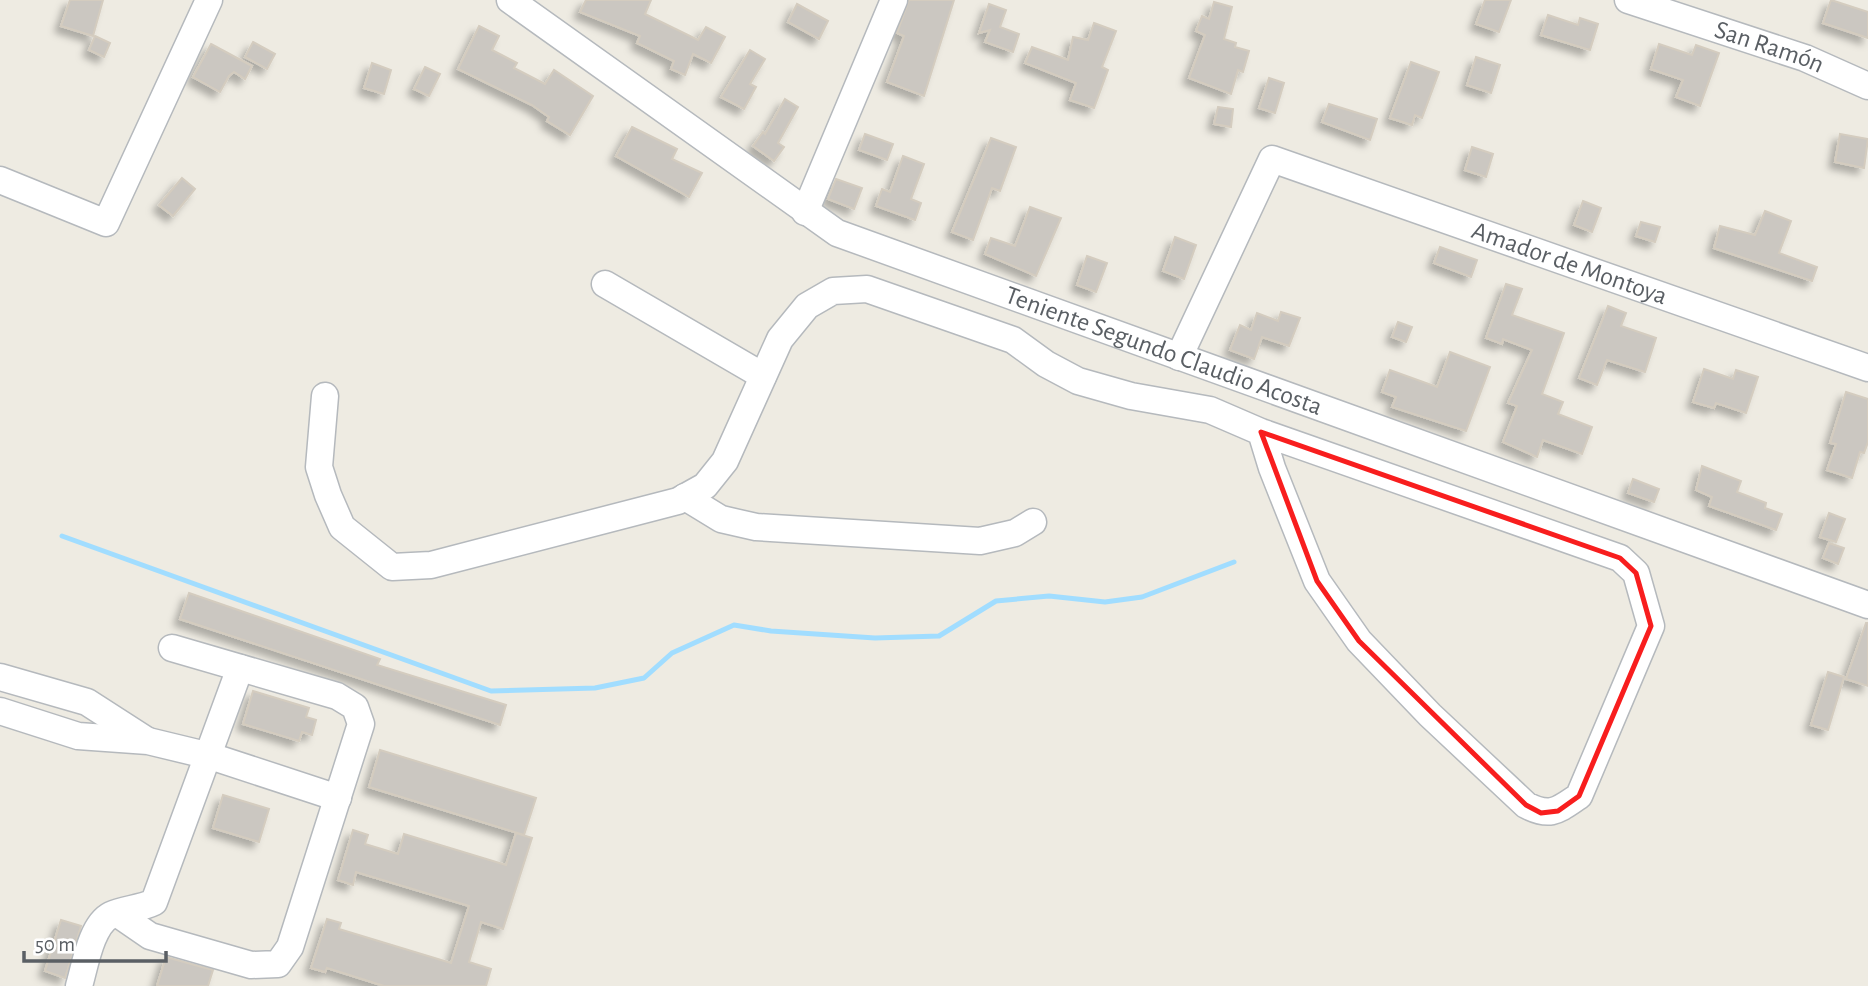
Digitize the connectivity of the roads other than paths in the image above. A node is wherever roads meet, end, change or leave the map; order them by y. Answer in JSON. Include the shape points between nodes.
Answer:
{"nodes":[{"id":1,"x":209,"y":0,"type":"edge"},
{"id":2,"x":510,"y":0,"type":"edge"},
{"id":3,"x":894,"y":0,"type":"edge"},
{"id":4,"x":1631,"y":0,"type":"edge"},
{"id":5,"x":1868,"y":86,"type":"edge"},
{"id":6,"x":0,"y":180,"type":"edge"},
{"id":7,"x":805,"y":212,"type":"junction"},
{"id":8,"x":605,"y":284,"type":"dead end"},
{"id":9,"x":1179,"y":357,"type":"junction"},
{"id":10,"x":1868,"y":368,"type":"edge"},
{"id":11,"x":1223,"y":373,"type":"junction"},
{"id":12,"x":763,"y":376,"type":"junction"},
{"id":13,"x":324,"y":397,"type":"dead end"},
{"id":14,"x":1210,"y":411,"type":"junction"},
{"id":15,"x":1261,"y":432,"type":"junction"},
{"id":16,"x":685,"y":497,"type":"junction"},
{"id":17,"x":1032,"y":522,"type":"dead end"},
{"id":18,"x":1868,"y":605,"type":"edge"},
{"id":19,"x":172,"y":648,"type":"dead end"},
{"id":20,"x":240,"y":668,"type":"junction"},
{"id":21,"x":0,"y":677,"type":"edge"},
{"id":22,"x":0,"y":711,"type":"edge"},
{"id":23,"x":148,"y":741,"type":"junction"},
{"id":24,"x":210,"y":756,"type":"junction"},
{"id":25,"x":338,"y":798,"type":"junction"},
{"id":26,"x":118,"y":914,"type":"junction"},
{"id":27,"x":79,"y":986,"type":"edge"}],
"edges":[{"from":1,"to":6,"type":"street","via":[[106,223]]},
{"from":2,"to":7,"type":"street","name":"Teniente Segundo Claudio Acosta"},
{"from":3,"to":7,"type":"street"},
{"from":4,"to":5,"type":"street","name":"San Ramón","via":[[1805,58]]},
{"from":7,"to":9,"type":"street","name":"Teniente Segundo Claudio Acosta","via":[[848,237]]},
{"from":8,"to":12,"type":"street"},
{"from":9,"to":10,"type":"street","name":"Amador de Montoya","via":[[1272,159]]},
{"from":9,"to":11,"type":"street","name":"Teniente Segundo Claudio Acosta"},
{"from":11,"to":14,"type":"street"},
{"from":11,"to":18,"type":"street","name":"Teniente Segundo Claudio Acosta"},
{"from":12,"to":14,"type":"street","via":[[780,339],[807,306],[833,291],[867,289],[1013,340],[1078,381]]},
{"from":12,"to":16,"type":"street","via":[[725,461],[705,486]]},
{"from":13,"to":16,"type":"street","via":[[319,467],[328,495],[342,527],[392,567],[431,565]]},
{"from":14,"to":15,"type":"street"},
{"from":15,"to":15,"type":"street","via":[[1317,581],[1359,641],[1526,805],[1541,813],[1558,811],[1579,796],[1651,626],[1636,573],[1620,558]]},
{"from":16,"to":17,"type":"street","via":[[720,519],[756,527],[980,541],[1015,533]]},
{"from":19,"to":20,"type":"street"},
{"from":20,"to":24,"type":"street"},
{"from":20,"to":25,"type":"street","via":[[337,696],[355,708],[361,724]]},
{"from":21,"to":23,"type":"street","via":[[87,702]]},
{"from":22,"to":23,"type":"street","via":[[78,736]]},
{"from":23,"to":24,"type":"street"},
{"from":24,"to":25,"type":"street"},
{"from":24,"to":26,"type":"street","via":[[154,902]]},
{"from":25,"to":26,"type":"street","via":[[290,947],[278,964],[251,965],[150,936]]},
{"from":26,"to":27,"type":"street","via":[[98,927]]}]}
